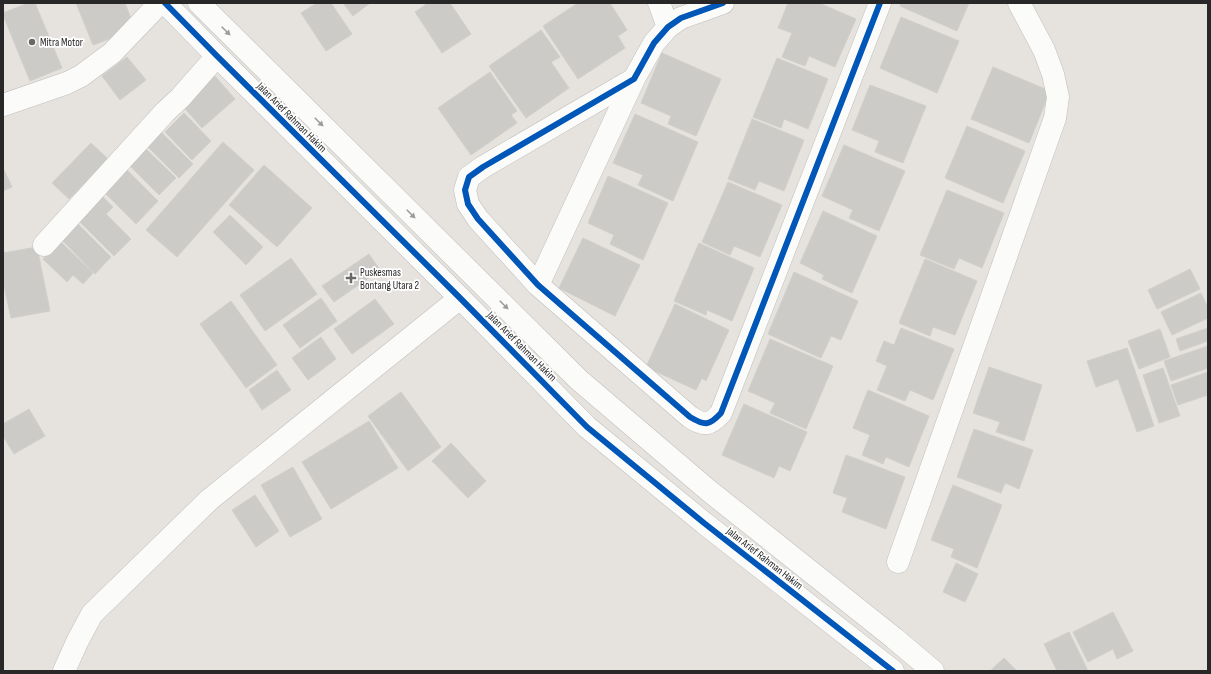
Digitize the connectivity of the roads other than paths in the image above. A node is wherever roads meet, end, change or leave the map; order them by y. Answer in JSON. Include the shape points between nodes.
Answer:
{"nodes":[{"id":1,"x":160,"y":3,"type":"edge"},
{"id":2,"x":166,"y":3,"type":"edge"},
{"id":3,"x":199,"y":3,"type":"edge"},
{"id":4,"x":659,"y":3,"type":"edge"},
{"id":5,"x":723,"y":3,"type":"edge"},
{"id":6,"x":880,"y":3,"type":"edge"},
{"id":7,"x":1019,"y":3,"type":"edge"},
{"id":8,"x":668,"y":27,"type":"junction"},
{"id":9,"x":217,"y":56,"type":"junction"},
{"id":10,"x":634,"y":79,"type":"junction"},
{"id":11,"x":3,"y":105,"type":"edge"},
{"id":12,"x":44,"y":245,"type":"dead end"},
{"id":13,"x":538,"y":285,"type":"junction"},
{"id":14,"x":460,"y":298,"type":"junction"},
{"id":15,"x":898,"y":562,"type":"dead end"},
{"id":16,"x":64,"y":671,"type":"edge"},
{"id":17,"x":893,"y":671,"type":"edge"},
{"id":18,"x":933,"y":671,"type":"edge"}],
"edges":[{"from":1,"to":11,"type":"street","via":[[112,53],[81,76]]},
{"from":2,"to":9,"type":"street","name":"Jalan Arief Rahman Hakim"},
{"from":3,"to":18,"type":"street","name":"Jalan Arief Rahman Hakim","one_way":true,"via":[[579,380],[708,490]]},
{"from":4,"to":8,"type":"street"},
{"from":5,"to":8,"type":"street","via":[[681,18]]},
{"from":6,"to":13,"type":"street","via":[[721,413],[715,420],[701,423],[690,417]]},
{"from":7,"to":15,"type":"street","via":[[1044,50],[1053,74],[1058,96],[1055,118]]},
{"from":8,"to":10,"type":"street","via":[[654,43]]},
{"from":9,"to":12,"type":"street"},
{"from":9,"to":14,"type":"street","name":"Jalan Arief Rahman Hakim"},
{"from":10,"to":13,"type":"street"},
{"from":10,"to":13,"type":"street","via":[[469,177],[464,190],[468,204],[478,220]]},
{"from":14,"to":16,"type":"street","via":[[209,500],[92,614]]},
{"from":14,"to":17,"type":"street","name":"Jalan Arief Rahman Hakim","via":[[587,427],[704,523]]}]}
